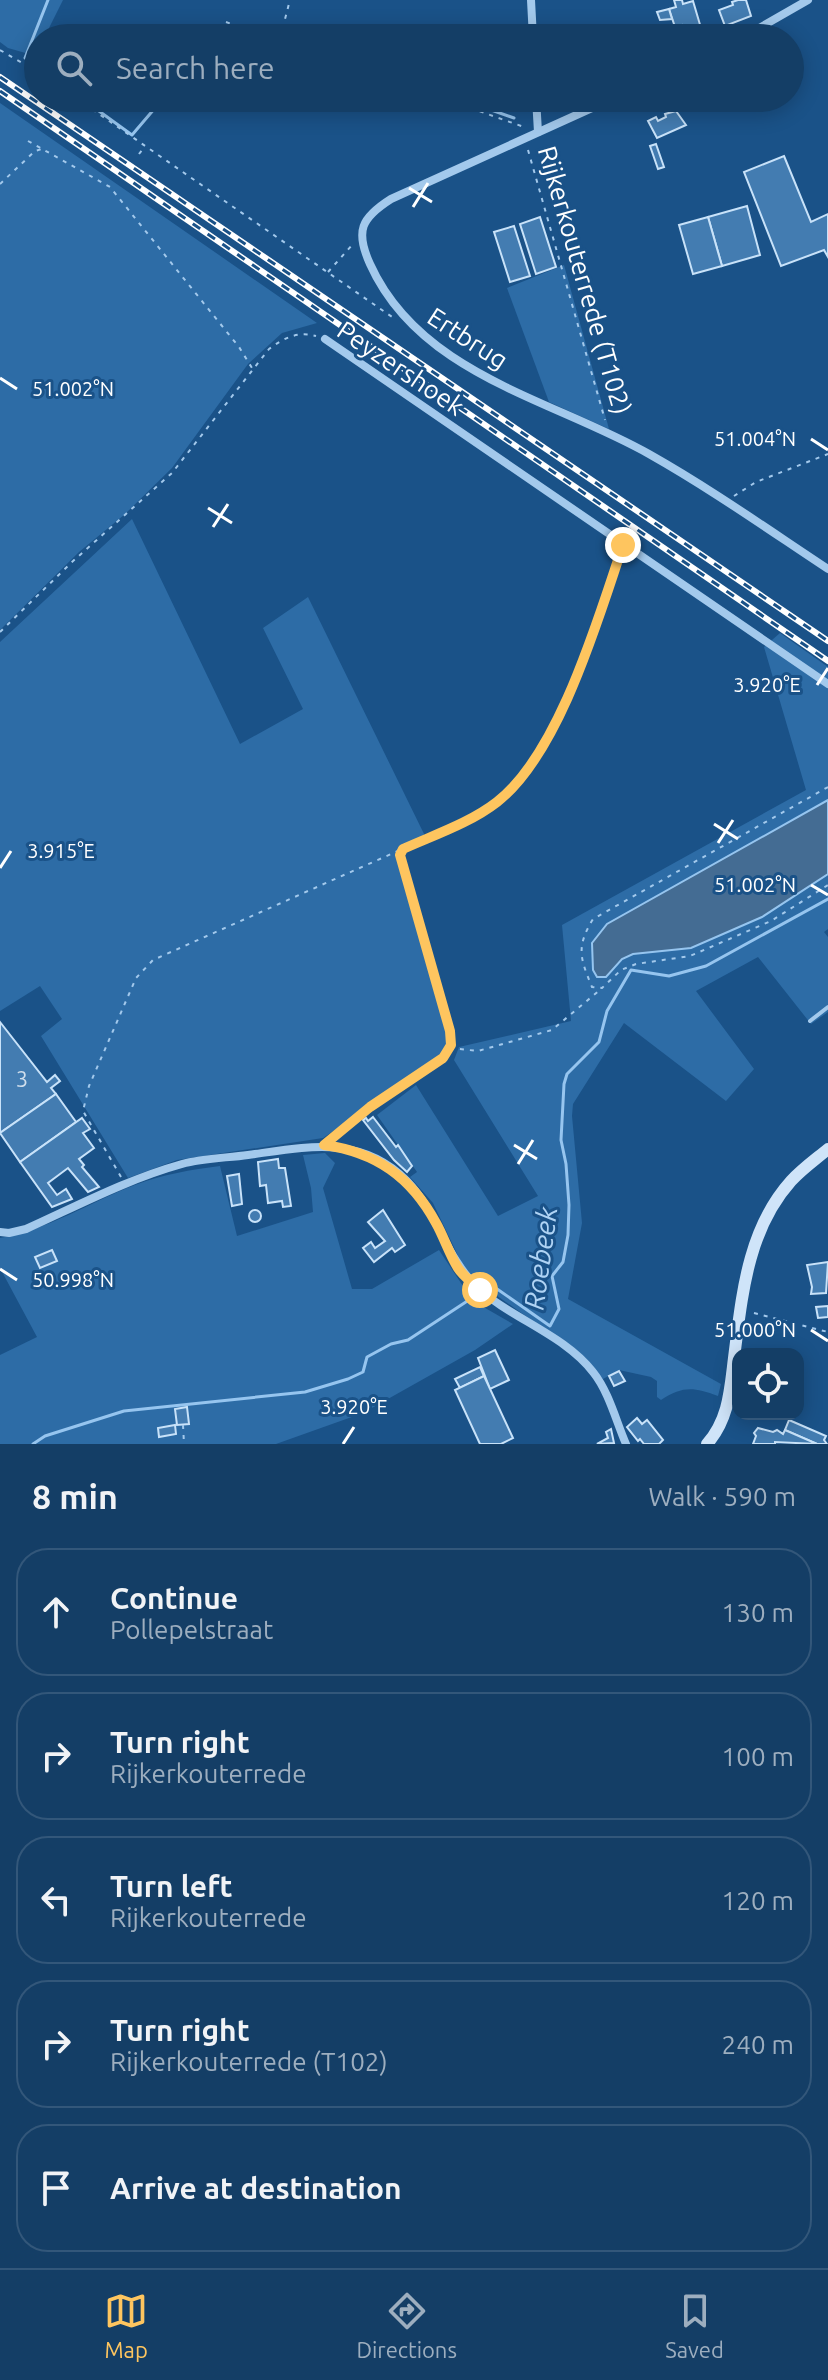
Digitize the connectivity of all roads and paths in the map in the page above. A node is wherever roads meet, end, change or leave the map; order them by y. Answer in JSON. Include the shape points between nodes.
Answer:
{"nodes":[{"id":1,"x":290,"y":0,"type":"edge"},
{"id":2,"x":531,"y":0,"type":"edge"},
{"id":3,"x":808,"y":0,"type":"edge"},
{"id":4,"x":226,"y":22,"type":"dead end"},
{"id":5,"x":232,"y":24,"type":"edge"},
{"id":6,"x":284,"y":24,"type":"edge"},
{"id":7,"x":532,"y":24,"type":"edge"},
{"id":8,"x":766,"y":24,"type":"edge"},
{"id":9,"x":0,"y":50,"type":"edge"},
{"id":10,"x":24,"y":64,"type":"edge"},
{"id":11,"x":97,"y":112,"type":"edge"},
{"id":12,"x":482,"y":112,"type":"edge"},
{"id":13,"x":537,"y":112,"type":"edge"},
{"id":14,"x":583,"y":112,"type":"edge"},
{"id":15,"x":538,"y":132,"type":"junction"},
{"id":16,"x":526,"y":137,"type":"junction"},
{"id":17,"x":28,"y":141,"type":"dead end"},
{"id":18,"x":145,"y":145,"type":"junction"},
{"id":19,"x":43,"y":149,"type":"junction"},
{"id":20,"x":139,"y":154,"type":"dead end"},
{"id":21,"x":0,"y":184,"type":"edge"},
{"id":22,"x":361,"y":235,"type":"junction"},
{"id":23,"x":327,"y":273,"type":"junction"},
{"id":24,"x":407,"y":321,"type":"junction"},
{"id":25,"x":325,"y":339,"type":"joint"},
{"id":26,"x":253,"y":369,"type":"junction"},
{"id":27,"x":609,"y":433,"type":"junction"},
{"id":28,"x":828,"y":454,"type":"edge"},
{"id":29,"x":728,"y":503,"type":"junction"},
{"id":30,"x":623,"y":545,"type":"junction"},
{"id":31,"x":828,"y":569,"type":"edge"},
{"id":32,"x":0,"y":632,"type":"edge"},
{"id":33,"x":828,"y":684,"type":"edge"},
{"id":34,"x":828,"y":787,"type":"edge"},
{"id":35,"x":403,"y":849,"type":"junction"},
{"id":36,"x":828,"y":885,"type":"edge"},
{"id":37,"x":602,"y":988,"type":"junction"},
{"id":38,"x":828,"y":1007,"type":"edge"},
{"id":39,"x":810,"y":1021,"type":"dead end"},
{"id":40,"x":450,"y":1048,"type":"junction"},
{"id":41,"x":324,"y":1145,"type":"junction"},
{"id":42,"x":828,"y":1149,"type":"edge"},
{"id":43,"x":125,"y":1185,"type":"junction"},
{"id":44,"x":0,"y":1232,"type":"edge"},
{"id":45,"x":741,"y":1310,"type":"junction"},
{"id":46,"x":828,"y":1332,"type":"edge"},
{"id":47,"x":183,"y":1425,"type":"dead end"},
{"id":48,"x":184,"y":1444,"type":"edge"},
{"id":49,"x":626,"y":1444,"type":"edge"},
{"id":50,"x":707,"y":1444,"type":"edge"}],
"edges":[{"from":1,"to":6,"type":"path"},
{"from":2,"to":7,"type":"street"},
{"from":3,"to":8,"type":"street"},
{"from":4,"to":5,"type":"path"},
{"from":9,"to":10,"type":"path"},
{"from":11,"to":18,"type":"path"},
{"from":12,"to":15,"type":"path"},
{"from":13,"to":15,"type":"street"},
{"from":14,"to":15,"type":"street"},
{"from":15,"to":16,"type":"street"},
{"from":16,"to":22,"type":"street","via":[[391,199],[370,214]]},
{"from":16,"to":27,"type":"path","name":"Rijkerkouterrede (T102)"},
{"from":17,"to":19,"type":"path"},
{"from":18,"to":20,"type":"path"},
{"from":18,"to":23,"type":"path"},
{"from":19,"to":21,"type":"path"},
{"from":19,"to":26,"type":"path","via":[[110,187]]},
{"from":22,"to":23,"type":"path"},
{"from":22,"to":24,"type":"street","name":"Ertbrug","via":[[375,275]]},
{"from":23,"to":24,"type":"path","via":[[392,318]]},
{"from":24,"to":27,"type":"street","name":"Ertbrug","via":[[468,366]]},
{"from":25,"to":26,"type":"path","name":"Peyzershoek","via":[[300,334],[284,339]]},
{"from":25,"to":30,"type":"street","name":"Peyzershoek"},
{"from":26,"to":32,"type":"path","name":"Peyzershoek","via":[[172,473]]},
{"from":27,"to":29,"type":"street","name":"Ertbrug"},
{"from":28,"to":29,"type":"path","via":[[745,487]]},
{"from":29,"to":31,"type":"street","name":"Ertbrug"},
{"from":30,"to":33,"type":"street","name":"Peyzershoek"},
{"from":30,"to":35,"type":"path","via":[[570,689],[523,777],[494,805]]},
{"from":34,"to":37,"type":"path","via":[[593,919],[582,936],[581,958],[592,987]]},
{"from":35,"to":40,"type":"path","via":[[401,862],[450,1031]]},
{"from":35,"to":43,"type":"path","via":[[153,960],[136,978],[83,1111]]},
{"from":36,"to":37,"type":"path","via":[[771,921],[690,956],[636,964]]},
{"from":37,"to":40,"type":"path","via":[[552,1030],[478,1051]]},
{"from":38,"to":39,"type":"lane"},
{"from":40,"to":41,"type":"path"},
{"from":41,"to":43,"type":"street","via":[[183,1163]]},
{"from":41,"to":49,"type":"street","via":[[366,1154],[406,1181],[459,1269],[593,1372]]},
{"from":42,"to":45,"type":"street","via":[[793,1179],[764,1221]]},
{"from":43,"to":44,"type":"street","via":[[26,1229]]},
{"from":45,"to":46,"type":"path"},
{"from":45,"to":50,"type":"street","via":[[729,1402]]},
{"from":47,"to":48,"type":"path"}]}
